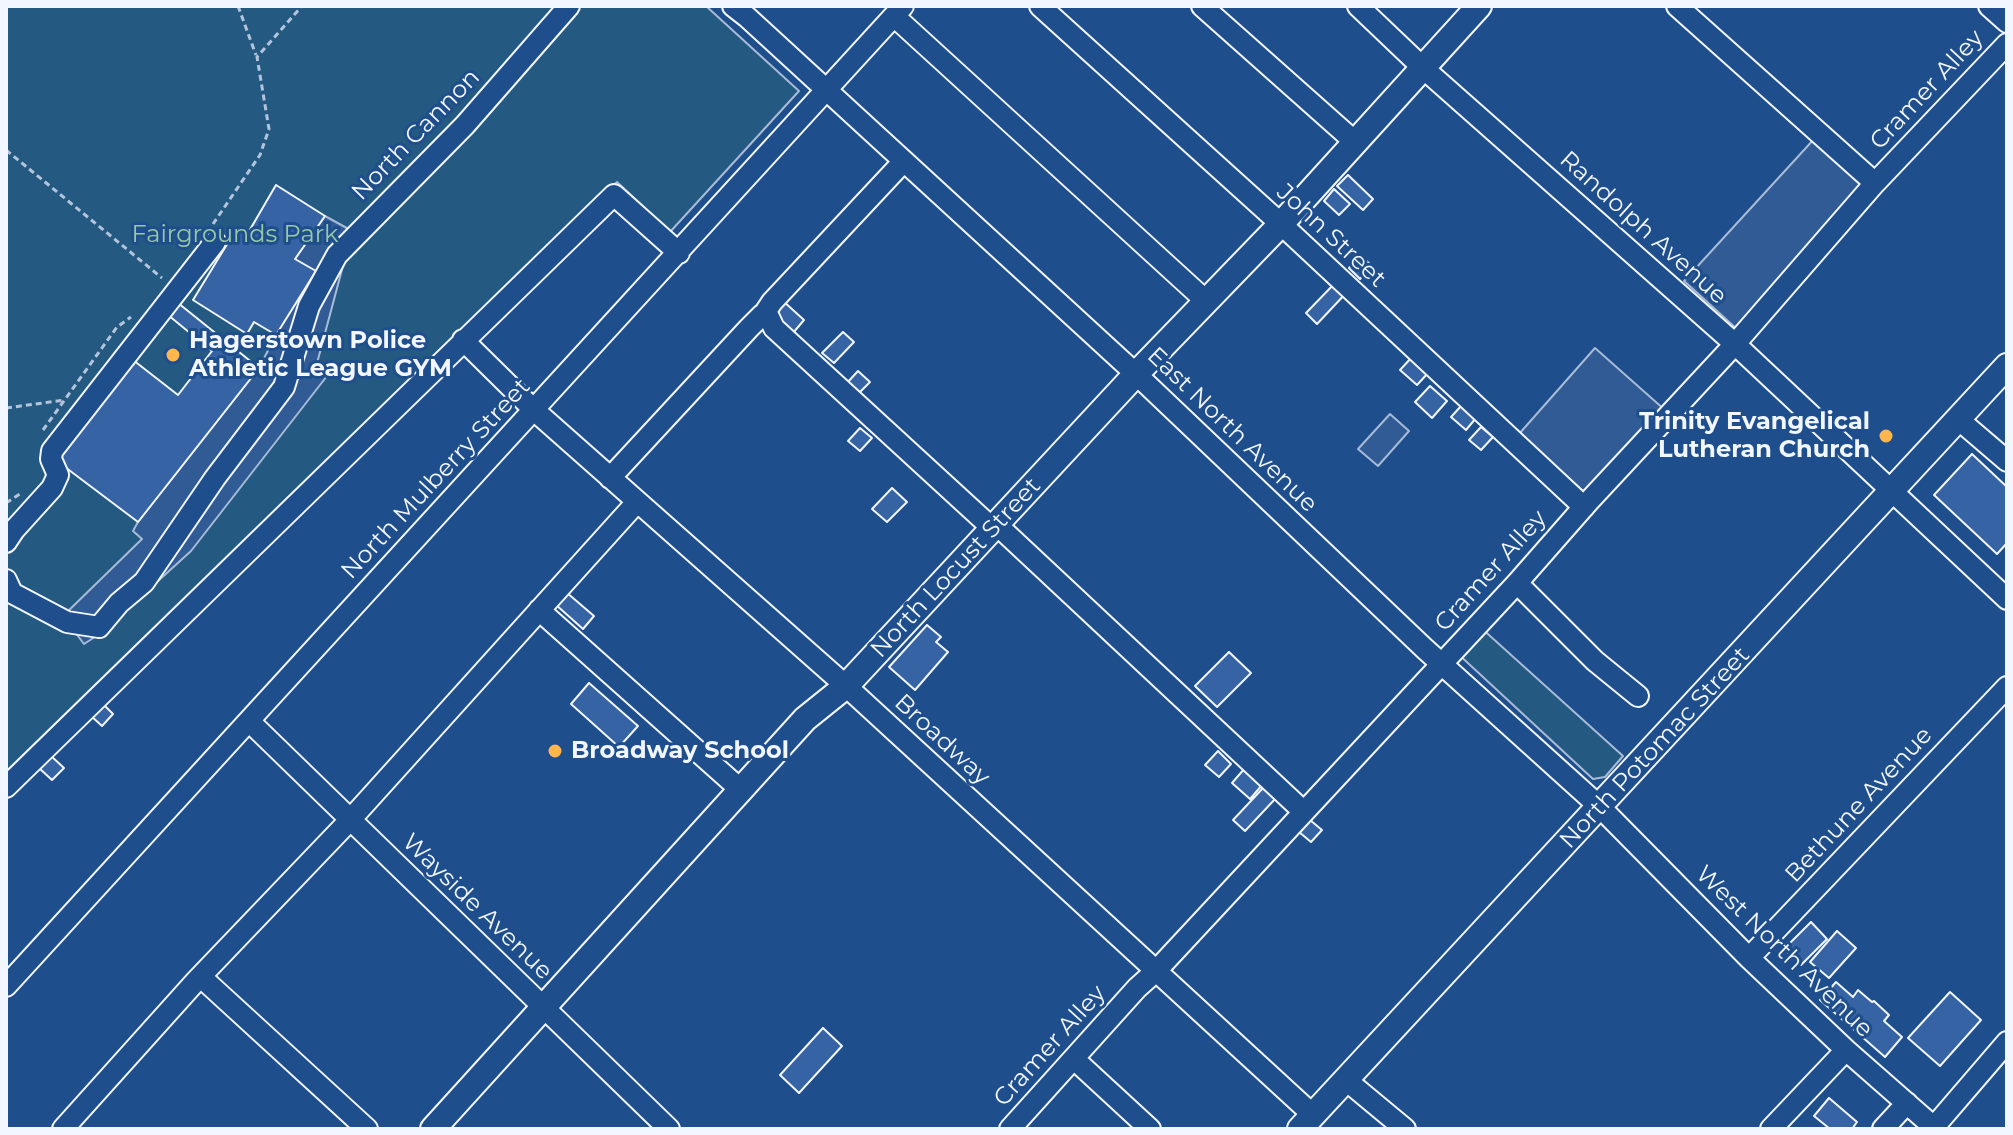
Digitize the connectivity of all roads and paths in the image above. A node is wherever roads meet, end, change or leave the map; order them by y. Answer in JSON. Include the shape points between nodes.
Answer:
{"nodes":[{"id":1,"x":238,"y":6,"type":"edge"},
{"id":2,"x":302,"y":6,"type":"edge"},
{"id":3,"x":569,"y":6,"type":"edge"},
{"id":4,"x":1040,"y":6,"type":"edge"},
{"id":5,"x":1202,"y":6,"type":"edge"},
{"id":6,"x":1358,"y":6,"type":"edge"},
{"id":7,"x":1479,"y":6,"type":"edge"},
{"id":8,"x":1677,"y":6,"type":"edge"},
{"id":9,"x":1989,"y":6,"type":"edge"},
{"id":10,"x":745,"y":10,"type":"edge"},
{"id":11,"x":899,"y":11,"type":"edge"},
{"id":12,"x":2007,"y":22,"type":"edge"},
{"id":13,"x":2007,"y":44,"type":"edge"},
{"id":14,"x":257,"y":57,"type":"junction"},
{"id":15,"x":1422,"y":67,"type":"junction"},
{"id":16,"x":828,"y":91,"type":"junction"},
{"id":17,"x":1355,"y":142,"type":"junction"},
{"id":18,"x":6,"y":150,"type":"edge"},
{"id":19,"x":904,"y":161,"type":"junction"},
{"id":20,"x":1875,"y":183,"type":"junction"},
{"id":21,"x":1281,"y":224,"type":"junction"},
{"id":22,"x":212,"y":236,"type":"joint"},
{"id":23,"x":679,"y":253,"type":"junction"},
{"id":24,"x":165,"y":280,"type":"dead end"},
{"id":25,"x":1206,"y":301,"type":"junction"},
{"id":26,"x":767,"y":313,"type":"junction"},
{"id":27,"x":463,"y":340,"type":"junction"},
{"id":28,"x":1735,"y":344,"type":"junction"},
{"id":29,"x":2007,"y":366,"type":"edge"},
{"id":30,"x":1136,"y":374,"type":"junction"},
{"id":31,"x":65,"y":400,"type":"dead end"},
{"id":32,"x":6,"y":408,"type":"edge"},
{"id":33,"x":534,"y":410,"type":"junction"},
{"id":34,"x":1958,"y":419,"type":"junction"},
{"id":35,"x":2007,"y":461,"type":"edge"},
{"id":36,"x":610,"y":478,"type":"junction"},
{"id":37,"x":1893,"y":491,"type":"junction"},
{"id":38,"x":637,"y":502,"type":"junction"},
{"id":39,"x":1584,"y":507,"type":"junction"},
{"id":40,"x":994,"y":526,"type":"junction"},
{"id":41,"x":6,"y":542,"type":"edge"},
{"id":42,"x":6,"y":580,"type":"edge"},
{"id":43,"x":1517,"y":583,"type":"junction"},
{"id":44,"x":2004,"y":590,"type":"edge"},
{"id":45,"x":539,"y":610,"type":"junction"},
{"id":46,"x":1441,"y":664,"type":"junction"},
{"id":47,"x":846,"y":686,"type":"junction"},
{"id":48,"x":2007,"y":687,"type":"edge"},
{"id":49,"x":1638,"y":696,"type":"dead end"},
{"id":50,"x":249,"y":721,"type":"junction"},
{"id":51,"x":6,"y":787,"type":"edge"},
{"id":52,"x":741,"y":790,"type":"junction"},
{"id":53,"x":1600,"y":807,"type":"junction"},
{"id":54,"x":1304,"y":812,"type":"junction"},
{"id":55,"x":350,"y":820,"type":"junction"},
{"id":56,"x":1749,"y":958,"type":"junction"},
{"id":57,"x":1156,"y":971,"type":"junction"},
{"id":58,"x":201,"y":977,"type":"junction"},
{"id":59,"x":6,"y":986,"type":"edge"},
{"id":60,"x":544,"y":1008,"type":"junction"},
{"id":61,"x":2007,"y":1042,"type":"edge"},
{"id":62,"x":1846,"y":1050,"type":"junction"},
{"id":63,"x":1074,"y":1059,"type":"junction"},
{"id":64,"x":1346,"y":1080,"type":"junction"},
{"id":65,"x":1907,"y":1103,"type":"junction"},
{"id":66,"x":1307,"y":1122,"type":"edge"},
{"id":67,"x":1935,"y":1128,"type":"edge"},
{"id":68,"x":63,"y":1129,"type":"edge"},
{"id":69,"x":367,"y":1129,"type":"edge"},
{"id":70,"x":433,"y":1129,"type":"edge"},
{"id":71,"x":669,"y":1129,"type":"edge"},
{"id":72,"x":1010,"y":1129,"type":"edge"},
{"id":73,"x":1150,"y":1129,"type":"edge"},
{"id":74,"x":1405,"y":1129,"type":"edge"},
{"id":75,"x":1771,"y":1129,"type":"edge"},
{"id":76,"x":1883,"y":1129,"type":"edge"}],
"edges":[{"from":1,"to":14,"type":"path"},
{"from":2,"to":14,"type":"path"},
{"from":3,"to":42,"type":"street","name":"North Cannon","via":[[465,125],[337,255],[309,306],[284,387],[144,582],[99,627],[53,615],[12,593]]},
{"from":4,"to":21,"type":"street","name":"John Street"},
{"from":5,"to":17,"type":"street"},
{"from":6,"to":15,"type":"street","name":"Randolph Avenue"},
{"from":7,"to":15,"type":"main road","name":"North Locust Street"},
{"from":8,"to":20,"type":"street"},
{"from":9,"to":12,"type":"street"},
{"from":10,"to":16,"type":"street","name":"East North Avenue"},
{"from":11,"to":16,"type":"street","name":"North Mulberry Street"},
{"from":11,"to":25,"type":"street"},
{"from":13,"to":20,"type":"street","name":"Cramer Alley"},
{"from":14,"to":22,"type":"path","via":[[269,129],[260,155]]},
{"from":15,"to":17,"type":"main road","name":"North Locust Street"},
{"from":15,"to":28,"type":"street","name":"Randolph Avenue"},
{"from":16,"to":19,"type":"street","name":"East North Avenue"},
{"from":16,"to":23,"type":"street","name":"North Mulberry Street"},
{"from":17,"to":21,"type":"main road","name":"North Locust Street"},
{"from":18,"to":24,"type":"path"},
{"from":19,"to":26,"type":"street"},
{"from":19,"to":30,"type":"street","name":"East North Avenue"},
{"from":20,"to":28,"type":"street","name":"Cramer Alley"},
{"from":21,"to":25,"type":"main road","name":"North Locust Street"},
{"from":21,"to":39,"type":"street","name":"John Street"},
{"from":22,"to":41,"type":"street","via":[[52,451],[58,475],[52,488]]},
{"from":23,"to":27,"type":"street","via":[[614,195]]},
{"from":23,"to":33,"type":"street","name":"North Mulberry Street"},
{"from":25,"to":30,"type":"main road","name":"North Locust Street"},
{"from":26,"to":36,"type":"street"},
{"from":26,"to":40,"type":"street","via":[[774,328]]},
{"from":27,"to":33,"type":"street","name":"Broadway"},
{"from":27,"to":51,"type":"street"},
{"from":28,"to":37,"type":"street","name":"Randolph Avenue"},
{"from":28,"to":39,"type":"street","name":"Cramer Alley"},
{"from":29,"to":34,"type":"main road","name":"North Potomac Street"},
{"from":30,"to":40,"type":"main road","name":"North Locust Street"},
{"from":30,"to":46,"type":"street","name":"East North Avenue"},
{"from":31,"to":32,"type":"path"},
{"from":33,"to":36,"type":"street","name":"Broadway"},
{"from":33,"to":50,"type":"street","name":"North Mulberry Street"},
{"from":34,"to":35,"type":"street"},
{"from":34,"to":37,"type":"main road","name":"North Potomac Street"},
{"from":36,"to":38,"type":"street","name":"Broadway"},
{"from":37,"to":44,"type":"street","name":"Randolph Avenue"},
{"from":37,"to":53,"type":"main road","name":"North Potomac Street"},
{"from":38,"to":45,"type":"street"},
{"from":38,"to":47,"type":"street","name":"Broadway"},
{"from":39,"to":43,"type":"street","name":"Cramer Alley"},
{"from":40,"to":47,"type":"main road","name":"North Locust Street"},
{"from":40,"to":54,"type":"street"},
{"from":43,"to":46,"type":"street","name":"Cramer Alley"},
{"from":43,"to":49,"type":"street"},
{"from":45,"to":52,"type":"street"},
{"from":45,"to":55,"type":"street"},
{"from":46,"to":53,"type":"street","name":"East North Avenue"},
{"from":46,"to":54,"type":"street","name":"Cramer Alley"},
{"from":47,"to":52,"type":"main road","name":"North Locust Street","via":[[805,719]]},
{"from":47,"to":57,"type":"street","name":"Broadway"},
{"from":48,"to":56,"type":"street","name":"Bethune Avenue"},
{"from":50,"to":55,"type":"street","name":"Wayside Avenue"},
{"from":50,"to":59,"type":"street","name":"North Mulberry Street"},
{"from":52,"to":60,"type":"main road","name":"North Locust Street"},
{"from":53,"to":56,"type":"street","name":"West North Avenue"},
{"from":53,"to":64,"type":"main road","name":"North Potomac Street"},
{"from":54,"to":57,"type":"street","name":"Cramer Alley"},
{"from":55,"to":58,"type":"street"},
{"from":55,"to":60,"type":"street","name":"Wayside Avenue"},
{"from":56,"to":62,"type":"street","name":"West North Avenue"},
{"from":57,"to":63,"type":"street","name":"Cramer Alley"},
{"from":57,"to":66,"type":"street","name":"Broadway"},
{"from":58,"to":68,"type":"street"},
{"from":58,"to":69,"type":"street"},
{"from":60,"to":70,"type":"main road","name":"North Locust Street"},
{"from":60,"to":71,"type":"street","name":"Wayside Avenue"},
{"from":61,"to":67,"type":"street"},
{"from":62,"to":65,"type":"street","name":"West North Avenue"},
{"from":62,"to":75,"type":"street"},
{"from":63,"to":72,"type":"street","name":"Cramer Alley"},
{"from":63,"to":73,"type":"street"},
{"from":64,"to":66,"type":"main road","name":"North Potomac Street"},
{"from":64,"to":74,"type":"street"},
{"from":65,"to":67,"type":"street","name":"West North Avenue"},
{"from":65,"to":76,"type":"street"}]}
